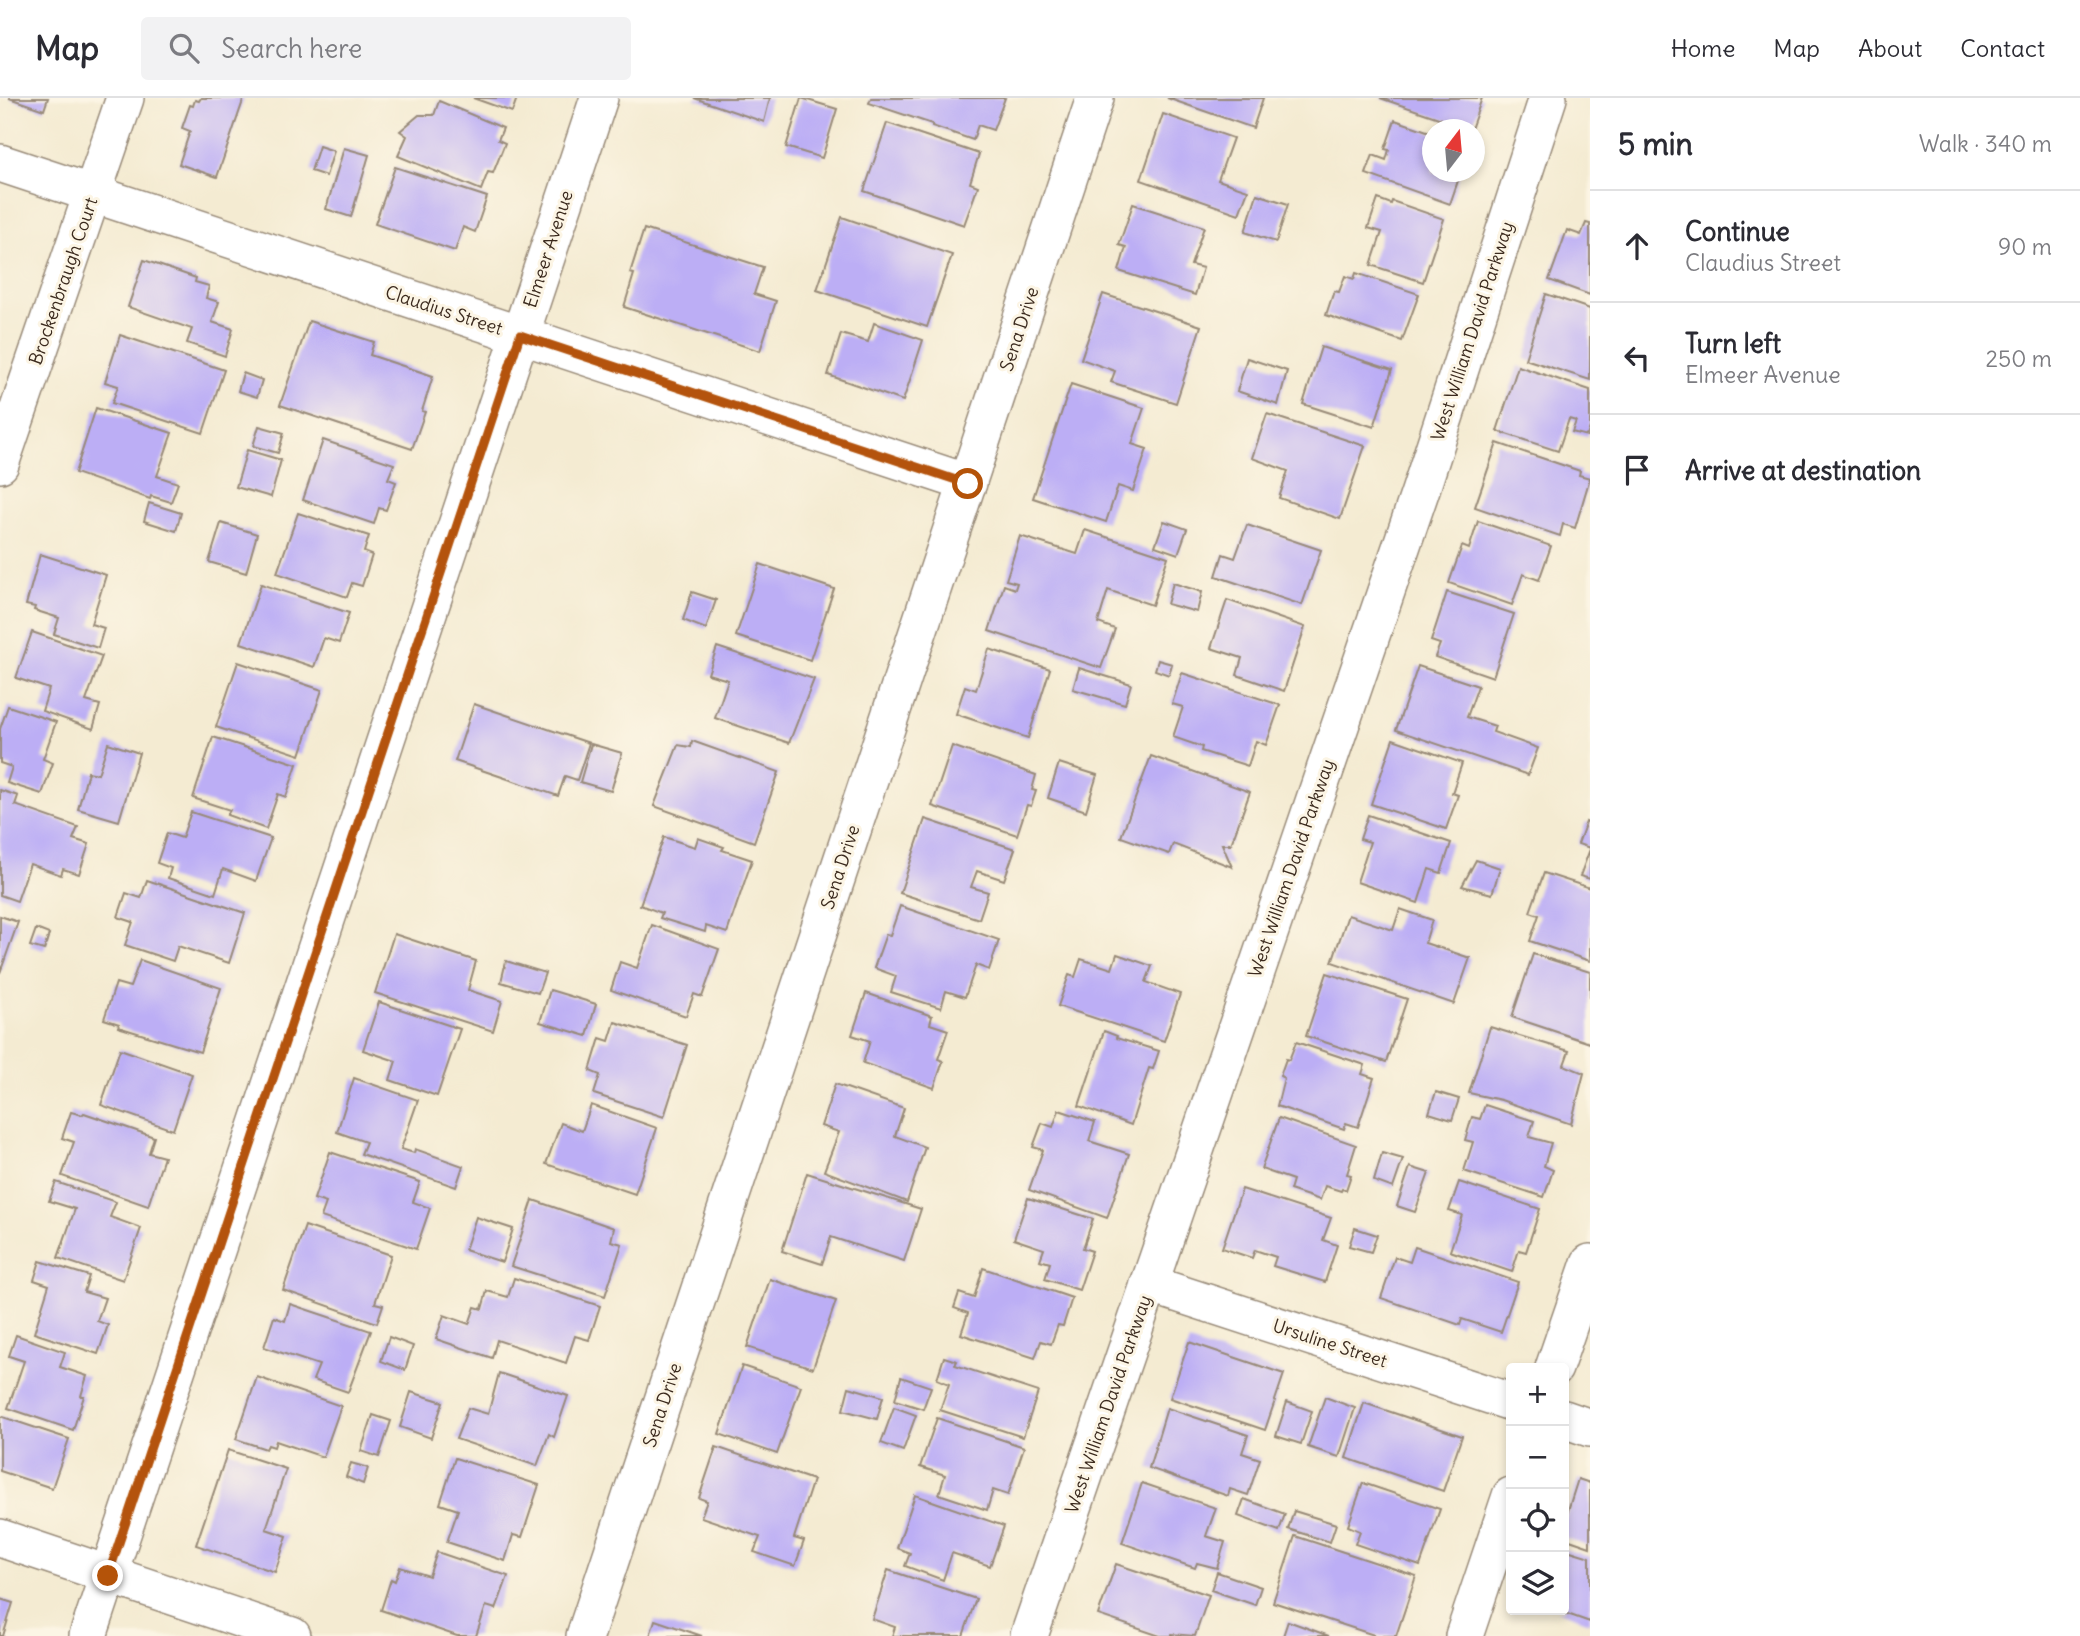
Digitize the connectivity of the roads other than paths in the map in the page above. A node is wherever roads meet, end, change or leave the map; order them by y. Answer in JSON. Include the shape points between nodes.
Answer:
{"nodes":[{"id":1,"x":124,"y":98,"type":"edge"},
{"id":2,"x":599,"y":98,"type":"edge"},
{"id":3,"x":1095,"y":98,"type":"edge"},
{"id":4,"x":1548,"y":98,"type":"edge"},
{"id":5,"x":0,"y":163,"type":"edge"},
{"id":6,"x":93,"y":193,"type":"junction"},
{"id":7,"x":520,"y":335,"type":"junction"},
{"id":8,"x":0,"y":464,"type":"edge"},
{"id":9,"x":968,"y":484,"type":"junction"},
{"id":10,"x":1590,"y":1263,"type":"edge"},
{"id":11,"x":1149,"y":1284,"type":"junction"},
{"id":12,"x":1556,"y":1363,"type":"edge"},
{"id":13,"x":1506,"y":1400,"type":"edge"},
{"id":14,"x":1569,"y":1421,"type":"edge"},
{"id":15,"x":1590,"y":1428,"type":"edge"},
{"id":16,"x":1506,"y":1511,"type":"edge"},
{"id":17,"x":0,"y":1538,"type":"edge"},
{"id":18,"x":108,"y":1576,"type":"junction"},
{"id":19,"x":88,"y":1636,"type":"edge"},
{"id":20,"x":292,"y":1636,"type":"edge"},
{"id":21,"x":585,"y":1636,"type":"edge"},
{"id":22,"x":1029,"y":1636,"type":"edge"},
{"id":23,"x":1464,"y":1636,"type":"edge"}],
"edges":[{"from":1,"to":6,"type":"street","name":"Brockenbraugh Court"},
{"from":2,"to":7,"type":"street","name":"Elmeer Avenue"},
{"from":3,"to":9,"type":"street","name":"Sena Drive"},
{"from":4,"to":11,"type":"street","name":"West William David Parkway","via":[[1420,492]]},
{"from":5,"to":6,"type":"street","name":"Claudius Street"},
{"from":6,"to":7,"type":"street","name":"Claudius Street"},
{"from":6,"to":8,"type":"street","name":"Brockenbraugh Court"},
{"from":7,"to":9,"type":"street","name":"Claudius Street"},
{"from":7,"to":18,"type":"street","name":"Elmeer Avenue"},
{"from":9,"to":21,"type":"street","name":"Sena Drive"},
{"from":10,"to":12,"type":"street"},
{"from":11,"to":13,"type":"street","name":"Ursuline Street"},
{"from":11,"to":22,"type":"street","name":"West William David Parkway"},
{"from":14,"to":15,"type":"street"},
{"from":16,"to":23,"type":"street"},
{"from":17,"to":18,"type":"street"},
{"from":18,"to":19,"type":"street","name":"Elmeer Avenue"},
{"from":18,"to":20,"type":"street"}]}
